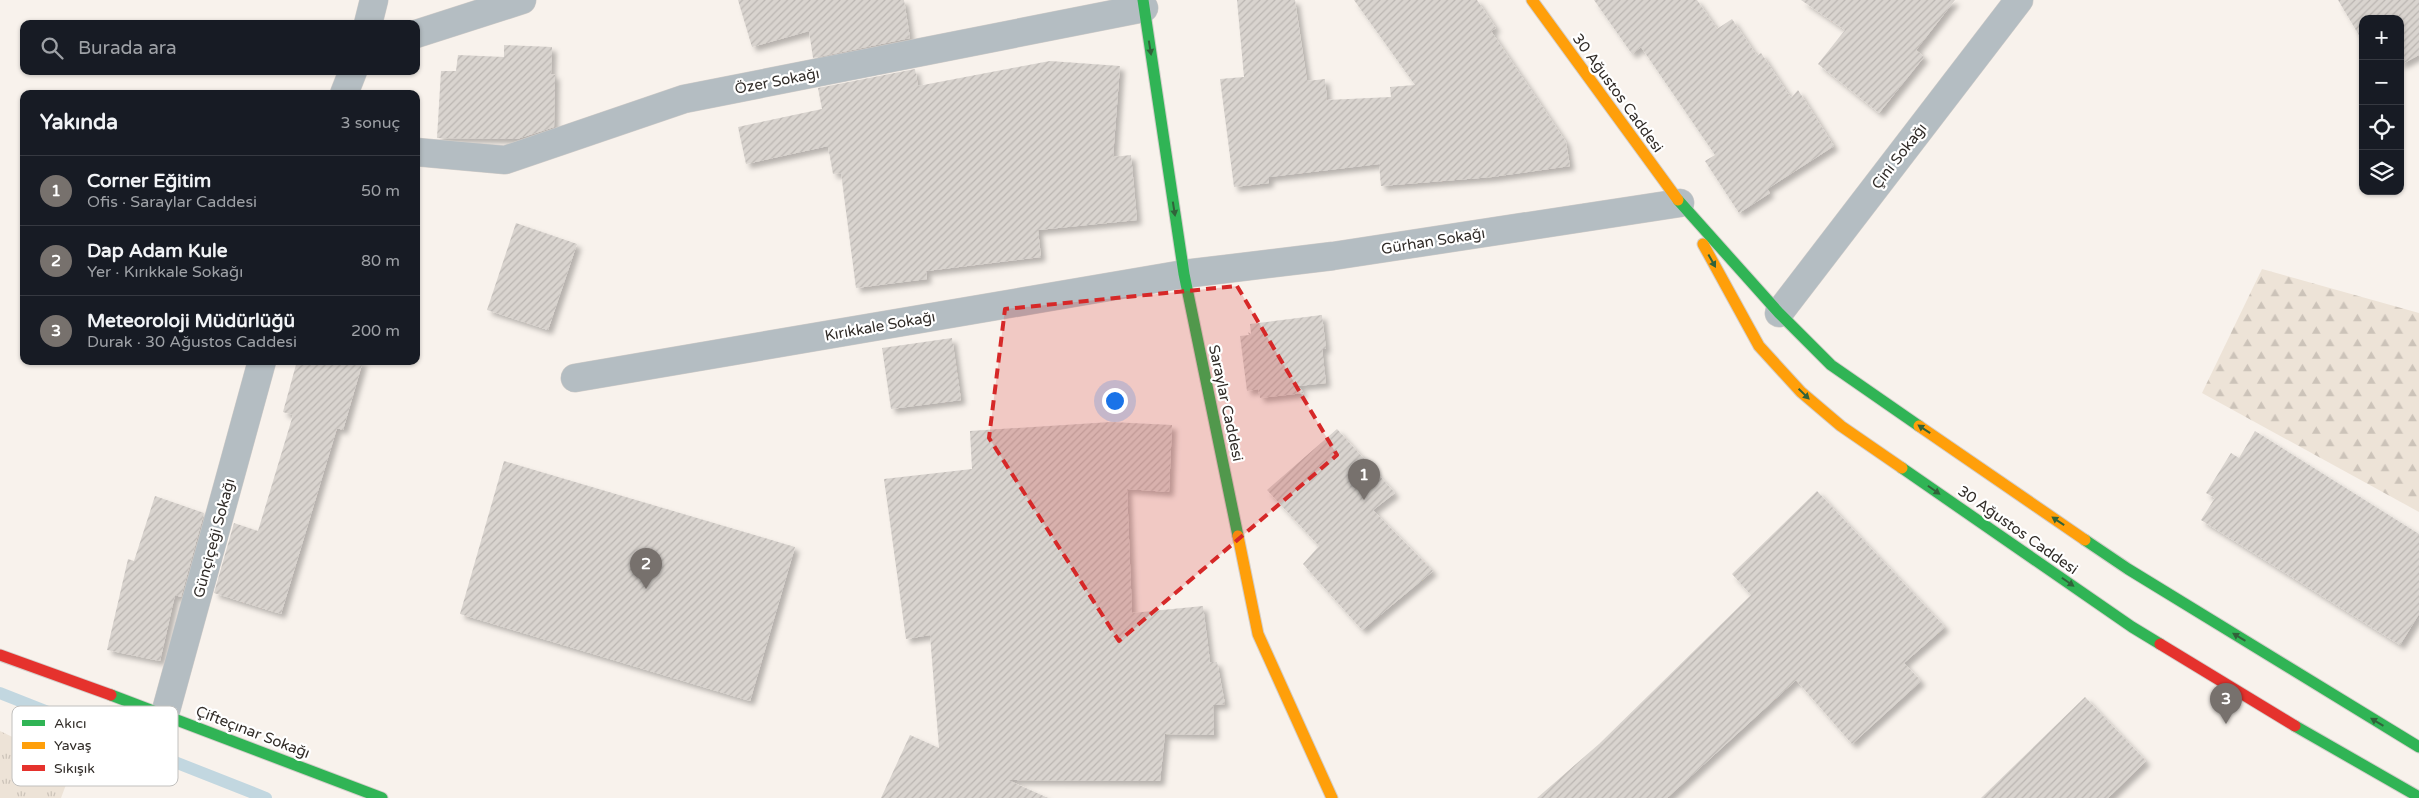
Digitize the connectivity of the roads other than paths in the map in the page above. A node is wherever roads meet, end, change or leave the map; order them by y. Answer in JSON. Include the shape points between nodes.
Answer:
{"nodes":[{"id":1,"x":374,"y":0,"type":"edge"},
{"id":2,"x":522,"y":0,"type":"edge"},
{"id":3,"x":1532,"y":0,"type":"edge"},
{"id":4,"x":2019,"y":0,"type":"edge"},
{"id":5,"x":1143,"y":4,"type":"edge"},
{"id":6,"x":369,"y":20,"type":"edge"},
{"id":7,"x":420,"y":33,"type":"edge"},
{"id":8,"x":352,"y":75,"type":"edge"},
{"id":9,"x":346,"y":90,"type":"edge"},
{"id":10,"x":420,"y":152,"type":"edge"},
{"id":11,"x":1680,"y":203,"type":"junction"},
{"id":12,"x":1184,"y":274,"type":"junction"},
{"id":13,"x":1779,"y":312,"type":"junction"},
{"id":14,"x":261,"y":365,"type":"edge"},
{"id":15,"x":575,"y":378,"type":"dead end"},
{"id":16,"x":0,"y":655,"type":"edge"},
{"id":17,"x":143,"y":706,"type":"edge"},
{"id":18,"x":168,"y":706,"type":"edge"},
{"id":19,"x":178,"y":719,"type":"edge"},
{"id":20,"x":2419,"y":748,"type":"edge"},
{"id":21,"x":2419,"y":797,"type":"edge"},
{"id":22,"x":382,"y":798,"type":"edge"},
{"id":23,"x":1332,"y":798,"type":"edge"}],
"edges":[{"from":1,"to":6,"type":"street"},
{"from":2,"to":7,"type":"street"},
{"from":3,"to":11,"type":"street","name":"30 Ağustos Caddesi"},
{"from":4,"to":13,"type":"street","name":"Çini Sokağı"},
{"from":5,"to":10,"type":"street","name":"Özer Sokağı","via":[[684,99],[505,160]]},
{"from":5,"to":12,"type":"street","name":"Saraylar Caddesi","one_way":true},
{"from":8,"to":9,"type":"street"},
{"from":11,"to":12,"type":"street","name":"Gürhan Sokağı","via":[[1333,256]]},
{"from":11,"to":13,"type":"street","name":"30 Ağustos Caddesi"},
{"from":11,"to":21,"type":"street","name":"30 Ağustos Caddesi","one_way":true,"via":[[1759,346],[1820,409],[2132,627]]},
{"from":12,"to":15,"type":"street","name":"Kırıkkale Sokağı"},
{"from":12,"to":23,"type":"street","name":"Saraylar Caddesi","via":[[1258,634]]},
{"from":20,"to":13,"type":"street","name":"30 Ağustos Caddesi","one_way":true,"via":[[2114,560],[1831,365]]},
{"from":14,"to":18,"type":"street","name":"Günçiçeği Sokağı"},
{"from":16,"to":17,"type":"street","name":"Çifteçınar Sokağı"},
{"from":19,"to":22,"type":"street","name":"Çifteçınar Sokağı"}]}
